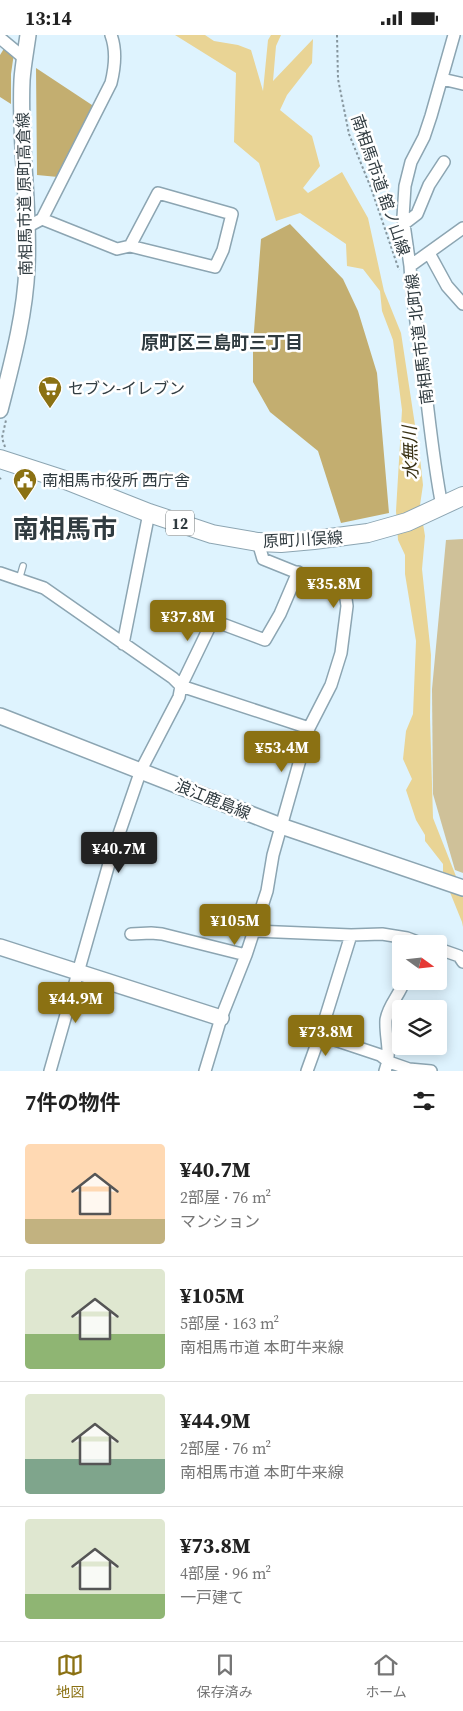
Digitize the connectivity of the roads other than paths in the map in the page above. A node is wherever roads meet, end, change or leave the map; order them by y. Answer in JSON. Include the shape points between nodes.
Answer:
{"nodes":[{"id":1,"x":28,"y":35,"type":"edge"},
{"id":2,"x":111,"y":35,"type":"edge"},
{"id":3,"x":454,"y":35,"type":"edge"},
{"id":4,"x":0,"y":38,"type":"edge"},
{"id":5,"x":24,"y":58,"type":"junction"},
{"id":6,"x":442,"y":79,"type":"junction"},
{"id":7,"x":463,"y":84,"type":"edge"},
{"id":8,"x":444,"y":162,"type":"dead end"},
{"id":9,"x":42,"y":219,"type":"junction"},
{"id":10,"x":404,"y":224,"type":"junction"},
{"id":11,"x":27,"y":227,"type":"junction"},
{"id":12,"x":463,"y":227,"type":"edge"},
{"id":13,"x":130,"y":245,"type":"junction"},
{"id":14,"x":429,"y":253,"type":"junction"},
{"id":15,"x":410,"y":266,"type":"junction"},
{"id":16,"x":463,"y":305,"type":"edge"},
{"id":17,"x":4,"y":379,"type":"edge"},
{"id":18,"x":0,"y":410,"type":"edge"},
{"id":19,"x":0,"y":459,"type":"edge"},
{"id":20,"x":463,"y":496,"type":"edge"},
{"id":21,"x":439,"y":508,"type":"junction"},
{"id":22,"x":149,"y":513,"type":"junction"},
{"id":23,"x":258,"y":541,"type":"junction"},
{"id":24,"x":23,"y":566,"type":"dead end"},
{"id":25,"x":0,"y":573,"type":"edge"},
{"id":26,"x":298,"y":573,"type":"junction"},
{"id":27,"x":19,"y":580,"type":"junction"},
{"id":28,"x":123,"y":644,"type":"junction"},
{"id":29,"x":181,"y":686,"type":"junction"},
{"id":30,"x":0,"y":716,"type":"edge"},
{"id":31,"x":309,"y":728,"type":"junction"},
{"id":32,"x":141,"y":770,"type":"junction"},
{"id":33,"x":280,"y":826,"type":"junction"},
{"id":34,"x":463,"y":888,"type":"edge"},
{"id":35,"x":253,"y":931,"type":"junction"},
{"id":36,"x":131,"y":935,"type":"dead end"},
{"id":37,"x":351,"y":935,"type":"junction"},
{"id":38,"x":392,"y":937,"type":"edge"},
{"id":39,"x":0,"y":947,"type":"edge"},
{"id":40,"x":448,"y":952,"type":"edge"},
{"id":41,"x":246,"y":955,"type":"junction"},
{"id":42,"x":463,"y":962,"type":"edge"},
{"id":43,"x":77,"y":971,"type":"junction"},
{"id":44,"x":399,"y":990,"type":"edge"},
{"id":45,"x":222,"y":1018,"type":"junction"},
{"id":46,"x":320,"y":1035,"type":"junction"},
{"id":47,"x":387,"y":1066,"type":"edge"},
{"id":48,"x":50,"y":1071,"type":"edge"},
{"id":49,"x":205,"y":1071,"type":"edge"},
{"id":50,"x":307,"y":1071,"type":"edge"},
{"id":51,"x":431,"y":1071,"type":"edge"}],
"edges":[{"from":1,"to":5,"type":"street","name":"南相馬市道 原町高倉線"},
{"from":2,"to":9,"type":"street","via":[[115,62],[111,83]]},
{"from":3,"to":6,"type":"street"},
{"from":4,"to":5,"type":"street"},
{"from":5,"to":11,"type":"street","name":"南相馬市道 原町高倉線","via":[[22,103]]},
{"from":6,"to":7,"type":"street"},
{"from":6,"to":10,"type":"street","via":[[424,137],[411,162],[402,208]]},
{"from":8,"to":10,"type":"street","via":[[416,214]]},
{"from":9,"to":11,"type":"street"},
{"from":9,"to":13,"type":"street","via":[[117,249]]},
{"from":10,"to":15,"type":"street"},
{"from":11,"to":17,"type":"street","name":"南相馬市道 原町高倉線","via":[[24,301]]},
{"from":12,"to":14,"type":"street","name":"南相馬市道 北町線"},
{"from":13,"to":13,"type":"street","via":[[158,193],[232,214],[224,250],[215,267]]},
{"from":14,"to":15,"type":"street","name":"南相馬市道 北町線"},
{"from":14,"to":16,"type":"street","via":[[447,286]]},
{"from":15,"to":21,"type":"street","name":"南相馬市道 北町線"},
{"from":17,"to":18,"type":"street","name":"南相馬市道 原町高倉線"},
{"from":19,"to":22,"type":"main road","name":"原町川俣線","number":"12"},
{"from":20,"to":21,"type":"main road","name":"原町川俣線","number":"12"},
{"from":21,"to":23,"type":"main road","name":"原町川俣線","number":"12","via":[[407,522],[368,533],[281,543]]},
{"from":22,"to":23,"type":"main road","name":"原町川俣線","number":"12","via":[[212,534]]},
{"from":22,"to":28,"type":"street"},
{"from":23,"to":26,"type":"street","via":[[263,559]]},
{"from":24,"to":27,"type":"lane"},
{"from":25,"to":27,"type":"street"},
{"from":26,"to":29,"type":"street","via":[[265,640],[218,623],[210,626]]},
{"from":26,"to":31,"type":"street","via":[[345,592],[347,606],[342,653],[331,685]]},
{"from":27,"to":28,"type":"street","via":[[44,588]]},
{"from":28,"to":29,"type":"street"},
{"from":29,"to":31,"type":"street"},
{"from":29,"to":32,"type":"street","via":[[179,697]]},
{"from":30,"to":32,"type":"street","name":"浪江鹿島線"},
{"from":31,"to":33,"type":"street"},
{"from":32,"to":33,"type":"street","name":"浪江鹿島線"},
{"from":32,"to":43,"type":"street"},
{"from":33,"to":34,"type":"street","name":"浪江鹿島線"},
{"from":33,"to":35,"type":"street","via":[[267,891]]},
{"from":35,"to":37,"type":"street"},
{"from":35,"to":41,"type":"street"},
{"from":36,"to":41,"type":"street","via":[[162,934]]},
{"from":37,"to":38,"type":"street"},
{"from":37,"to":46,"type":"street"},
{"from":39,"to":43,"type":"street"},
{"from":40,"to":42,"type":"street","via":[[459,956]]},
{"from":41,"to":45,"type":"street"},
{"from":43,"to":45,"type":"street"},
{"from":43,"to":48,"type":"street"},
{"from":44,"to":47,"type":"street","via":[[386,1020]]},
{"from":45,"to":49,"type":"street"},
{"from":46,"to":47,"type":"street","via":[[380,1055]]},
{"from":46,"to":50,"type":"street"},
{"from":47,"to":51,"type":"street"}]}
